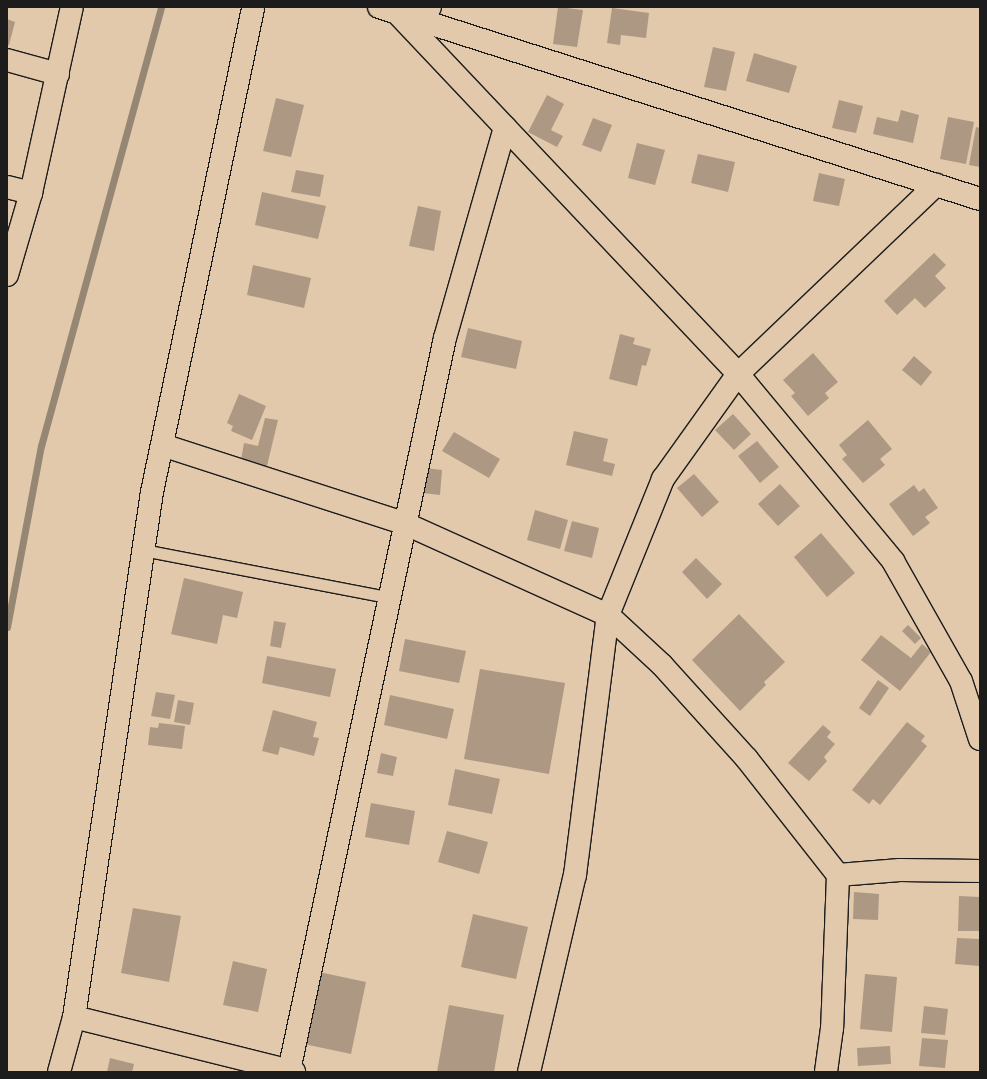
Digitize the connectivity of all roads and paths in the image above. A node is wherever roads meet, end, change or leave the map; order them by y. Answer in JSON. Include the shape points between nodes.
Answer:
{"nodes":[{"id":1,"x":72,"y":7,"type":"edge"},
{"id":2,"x":254,"y":7,"type":"edge"},
{"id":3,"x":388,"y":10,"type":"edge"},
{"id":4,"x":425,"y":14,"type":"edge"},
{"id":5,"x":7,"y":60,"type":"edge"},
{"id":6,"x":58,"y":74,"type":"junction"},
{"id":7,"x":505,"y":127,"type":"junction"},
{"id":8,"x":936,"y":185,"type":"junction"},
{"id":9,"x":7,"y":187,"type":"edge"},
{"id":10,"x":30,"y":193,"type":"junction"},
{"id":11,"x":980,"y":199,"type":"edge"},
{"id":12,"x":7,"y":275,"type":"edge"},
{"id":13,"x":738,"y":374,"type":"junction"},
{"id":14,"x":162,"y":445,"type":"junction"},
{"id":15,"x":406,"y":524,"type":"junction"},
{"id":16,"x":143,"y":550,"type":"junction"},
{"id":17,"x":388,"y":597,"type":"junction"},
{"id":18,"x":608,"y":615,"type":"junction"},
{"id":19,"x":979,"y":731,"type":"edge"},
{"id":20,"x":980,"y":871,"type":"edge"},
{"id":21,"x":838,"y":875,"type":"junction"},
{"id":22,"x":74,"y":1017,"type":"junction"},
{"id":23,"x":59,"y":1072,"type":"edge"},
{"id":24,"x":291,"y":1072,"type":"edge"},
{"id":25,"x":529,"y":1072,"type":"edge"},
{"id":26,"x":826,"y":1072,"type":"edge"}],
"edges":[{"from":1,"to":6,"type":"street"},
{"from":2,"to":14,"type":"street"},
{"from":3,"to":4,"type":"street"},
{"from":3,"to":7,"type":"street"},
{"from":4,"to":8,"type":"street"},
{"from":5,"to":6,"type":"street"},
{"from":6,"to":10,"type":"street"},
{"from":7,"to":13,"type":"street"},
{"from":7,"to":15,"type":"street","via":[[444,338]]},
{"from":8,"to":11,"type":"street"},
{"from":8,"to":13,"type":"street"},
{"from":9,"to":10,"type":"street"},
{"from":10,"to":12,"type":"street"},
{"from":13,"to":18,"type":"street","via":[[663,479]]},
{"from":13,"to":19,"type":"street","via":[[892,561],[961,681]]},
{"from":14,"to":15,"type":"street"},
{"from":14,"to":16,"type":"street"},
{"from":15,"to":17,"type":"street"},
{"from":15,"to":18,"type":"street"},
{"from":16,"to":17,"type":"lane"},
{"from":16,"to":22,"type":"street"},
{"from":17,"to":24,"type":"street"},
{"from":18,"to":21,"type":"street","via":[[662,665],[747,759]]},
{"from":18,"to":25,"type":"street","via":[[575,875]]},
{"from":20,"to":21,"type":"street","via":[[900,870]]},
{"from":21,"to":26,"type":"street","via":[[832,1028]]},
{"from":22,"to":23,"type":"street"},
{"from":22,"to":24,"type":"street"}]}
